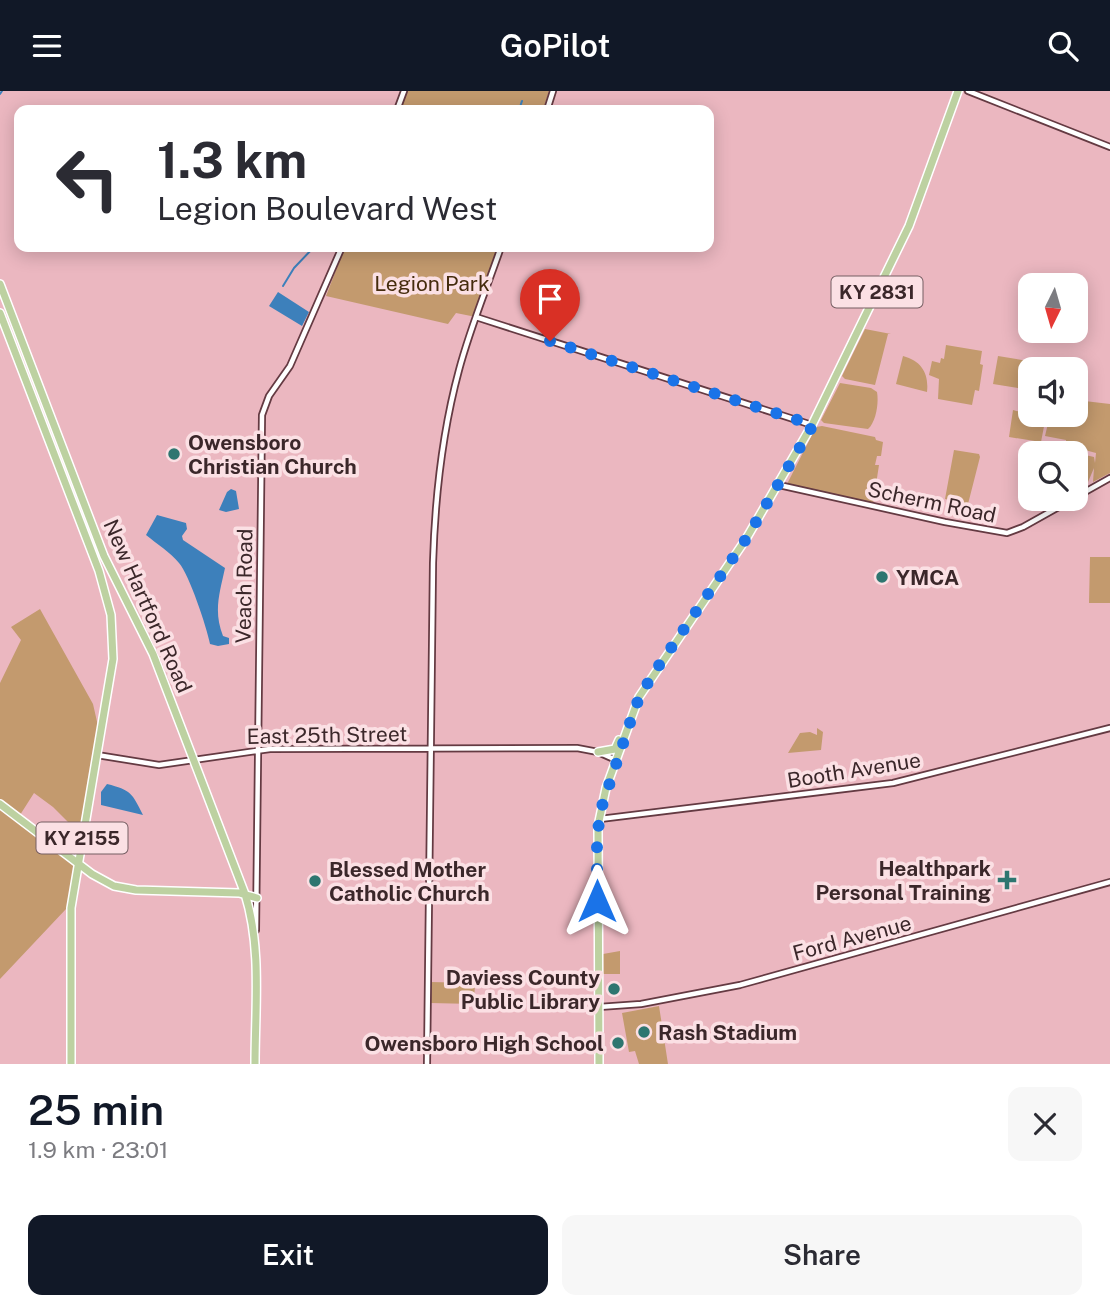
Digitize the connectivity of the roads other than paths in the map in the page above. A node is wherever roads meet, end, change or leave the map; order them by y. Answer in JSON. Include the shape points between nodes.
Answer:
{"nodes":[{"id":1,"x":958,"y":91,"type":"edge"},
{"id":2,"x":968,"y":91,"type":"edge"},
{"id":3,"x":1110,"y":147,"type":"edge"},
{"id":4,"x":340,"y":252,"type":"edge"},
{"id":5,"x":499,"y":252,"type":"edge"},
{"id":6,"x":0,"y":284,"type":"edge"},
{"id":7,"x":0,"y":297,"type":"edge"},
{"id":8,"x":0,"y":313,"type":"edge"},
{"id":9,"x":476,"y":317,"type":"junction"},
{"id":10,"x":21,"y":338,"type":"junction"},
{"id":11,"x":813,"y":425,"type":"junction"},
{"id":12,"x":1110,"y":478,"type":"edge"},
{"id":13,"x":779,"y":485,"type":"junction"},
{"id":14,"x":1088,"y":491,"type":"edge"},
{"id":15,"x":1052,"y":511,"type":"edge"},
{"id":16,"x":1110,"y":728,"type":"edge"},
{"id":17,"x":627,"y":729,"type":"junction"},
{"id":18,"x":431,"y":749,"type":"junction"},
{"id":19,"x":258,"y":750,"type":"junction"},
{"id":20,"x":598,"y":752,"type":"junction"},
{"id":21,"x":97,"y":755,"type":"junction"},
{"id":22,"x":194,"y":760,"type":"junction"},
{"id":23,"x":616,"y":761,"type":"junction"},
{"id":24,"x":0,"y":804,"type":"edge"},
{"id":25,"x":599,"y":819,"type":"junction"},
{"id":26,"x":78,"y":863,"type":"junction"},
{"id":27,"x":1110,"y":882,"type":"edge"},
{"id":28,"x":245,"y":894,"type":"junction"},
{"id":29,"x":257,"y":896,"type":"junction"},
{"id":30,"x":255,"y":945,"type":"junction"},
{"id":31,"x":598,"y":1007,"type":"junction"},
{"id":32,"x":71,"y":1064,"type":"edge"},
{"id":33,"x":255,"y":1064,"type":"edge"},
{"id":34,"x":427,"y":1064,"type":"edge"},
{"id":35,"x":599,"y":1064,"type":"edge"}],
"edges":[{"from":1,"to":11,"type":"main road","number":"KY 2831","via":[[909,226]]},
{"from":2,"to":3,"type":"street"},
{"from":4,"to":19,"type":"street","name":"Veach Road","via":[[290,366],[262,415]]},
{"from":5,"to":9,"type":"street"},
{"from":6,"to":10,"type":"main road","name":"New Hartford Road"},
{"from":7,"to":10,"type":"main road"},
{"from":8,"to":21,"type":"main road","name":"New Hartford Road","number":"KY 2155","via":[[99,571],[111,615],[113,659]]},
{"from":9,"to":11,"type":"street"},
{"from":9,"to":18,"type":"street","via":[[452,399],[436,498]]},
{"from":10,"to":22,"type":"main road","name":"New Hartford Road","via":[[104,557],[153,655]]},
{"from":11,"to":13,"type":"main road","number":"KY 2831"},
{"from":12,"to":14,"type":"street","name":"Scherm Road"},
{"from":13,"to":15,"type":"street","name":"Scherm Road","via":[[1007,533]]},
{"from":13,"to":17,"type":"main road","number":"KY 2831","via":[[651,677]]},
{"from":16,"to":25,"type":"street","name":"Booth Avenue","via":[[893,783]]},
{"from":17,"to":20,"type":"main road","via":[[615,749]]},
{"from":17,"to":23,"type":"main road","number":"KY 2831"},
{"from":18,"to":19,"type":"street","name":"East 25th Street"},
{"from":18,"to":20,"type":"street","name":"East 25th Street","via":[[582,748]]},
{"from":18,"to":34,"type":"street"},
{"from":19,"to":22,"type":"street","name":"East 25th Street"},
{"from":19,"to":29,"type":"street","name":"Veach Road"},
{"from":20,"to":23,"type":"street","name":"East 25th Street"},
{"from":21,"to":22,"type":"street","name":"East 25th Street","via":[[153,765]]},
{"from":21,"to":26,"type":"main road","number":"KY 2155"},
{"from":22,"to":28,"type":"main road","name":"New Hartford Road"},
{"from":23,"to":25,"type":"main road","number":"KY 2831"},
{"from":24,"to":26,"type":"main road"},
{"from":25,"to":31,"type":"main road","number":"KY 2831"},
{"from":26,"to":28,"type":"main road","via":[[123,889]]},
{"from":26,"to":32,"type":"main road","number":"KY 2155","via":[[70,916]]},
{"from":27,"to":31,"type":"street","name":"Ford Avenue","via":[[740,985],[641,1005]]},
{"from":28,"to":29,"type":"main road"},
{"from":28,"to":30,"type":"main road","name":"New Hartford Road"},
{"from":29,"to":30,"type":"street","name":"Veach Road"},
{"from":30,"to":33,"type":"main road","name":"New Hartford Road"},
{"from":31,"to":35,"type":"main road","number":"KY 2831"}]}
